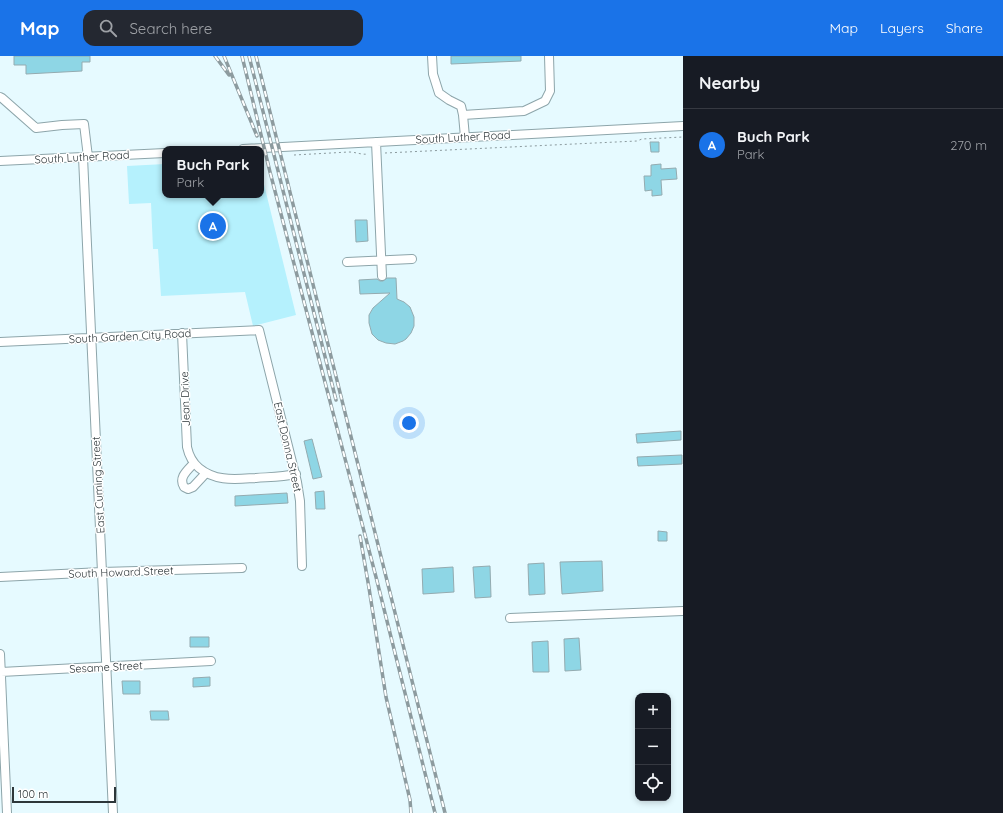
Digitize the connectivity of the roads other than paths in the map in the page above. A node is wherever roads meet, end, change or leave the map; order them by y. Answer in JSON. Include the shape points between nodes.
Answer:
{"nodes":[{"id":1,"x":432,"y":56,"type":"edge"},
{"id":2,"x":549,"y":56,"type":"edge"},
{"id":3,"x":0,"y":97,"type":"edge"},
{"id":4,"x":463,"y":115,"type":"junction"},
{"id":5,"x":683,"y":126,"type":"edge"},
{"id":6,"x":464,"y":137,"type":"junction"},
{"id":7,"x":376,"y":142,"type":"junction"},
{"id":8,"x":264,"y":148,"type":"edge"},
{"id":9,"x":162,"y":153,"type":"edge"},
{"id":10,"x":86,"y":157,"type":"junction"},
{"id":11,"x":0,"y":161,"type":"edge"},
{"id":12,"x":412,"y":259,"type":"dead end"},
{"id":13,"x":381,"y":261,"type":"junction"},
{"id":14,"x":347,"y":262,"type":"dead end"},
{"id":15,"x":382,"y":276,"type":"dead end"},
{"id":16,"x":259,"y":330,"type":"joint"},
{"id":17,"x":182,"y":333,"type":"junction"},
{"id":18,"x":91,"y":338,"type":"junction"},
{"id":19,"x":0,"y":342,"type":"edge"},
{"id":20,"x":194,"y":463,"type":"junction"},
{"id":21,"x":206,"y":473,"type":"junction"},
{"id":22,"x":296,"y":474,"type":"junction"},
{"id":23,"x":302,"y":566,"type":"dead end"},
{"id":24,"x":242,"y":568,"type":"dead end"},
{"id":25,"x":102,"y":572,"type":"junction"},
{"id":26,"x":0,"y":577,"type":"edge"},
{"id":27,"x":683,"y":611,"type":"edge"},
{"id":28,"x":510,"y":618,"type":"dead end"},
{"id":29,"x":0,"y":654,"type":"edge"},
{"id":30,"x":211,"y":661,"type":"dead end"},
{"id":31,"x":106,"y":667,"type":"junction"},
{"id":32,"x":1,"y":672,"type":"edge"},
{"id":33,"x":7,"y":813,"type":"edge"},
{"id":34,"x":113,"y":813,"type":"edge"}],
"edges":[{"from":1,"to":4,"type":"street","via":[[433,74],[439,92],[461,106]]},
{"from":2,"to":4,"type":"street","via":[[550,91],[545,101],[524,111]]},
{"from":3,"to":10,"type":"street","name":"East Cuming Street","via":[[36,128],[84,124]]},
{"from":4,"to":6,"type":"street"},
{"from":5,"to":6,"type":"street","name":"South Luther Road"},
{"from":6,"to":7,"type":"street","name":"South Luther Road"},
{"from":7,"to":8,"type":"street","name":"South Luther Road"},
{"from":7,"to":13,"type":"street"},
{"from":9,"to":10,"type":"street","name":"South Luther Road"},
{"from":10,"to":11,"type":"street","name":"South Luther Road"},
{"from":10,"to":18,"type":"street","name":"East Cuming Street"},
{"from":12,"to":13,"type":"street"},
{"from":13,"to":14,"type":"street"},
{"from":13,"to":15,"type":"street"},
{"from":16,"to":17,"type":"street","name":"South Garden City Road"},
{"from":16,"to":22,"type":"street","name":"East Donna Street"},
{"from":17,"to":18,"type":"street","name":"South Garden City Road"},
{"from":17,"to":20,"type":"street","name":"Jean Drive","via":[[187,448]]},
{"from":18,"to":19,"type":"street","name":"South Garden City Road"},
{"from":18,"to":25,"type":"street","name":"East Cuming Street"},
{"from":20,"to":21,"type":"street","name":"Jean Drive"},
{"from":20,"to":21,"type":"street","via":[[182,477],[184,487],[193,487]]},
{"from":21,"to":22,"type":"street","name":"Jean Drive","via":[[227,479]]},
{"from":22,"to":23,"type":"street","name":"East Donna Street","via":[[300,501]]},
{"from":24,"to":25,"type":"street","name":"South Howard Street"},
{"from":25,"to":26,"type":"street","name":"South Howard Street"},
{"from":25,"to":31,"type":"street","name":"East Cuming Street"},
{"from":27,"to":28,"type":"street"},
{"from":29,"to":32,"type":"street"},
{"from":30,"to":31,"type":"street","name":"Sesame Street"},
{"from":31,"to":32,"type":"street","name":"Sesame Street"},
{"from":31,"to":34,"type":"street","name":"East Cuming Street"},
{"from":32,"to":33,"type":"street"}]}
